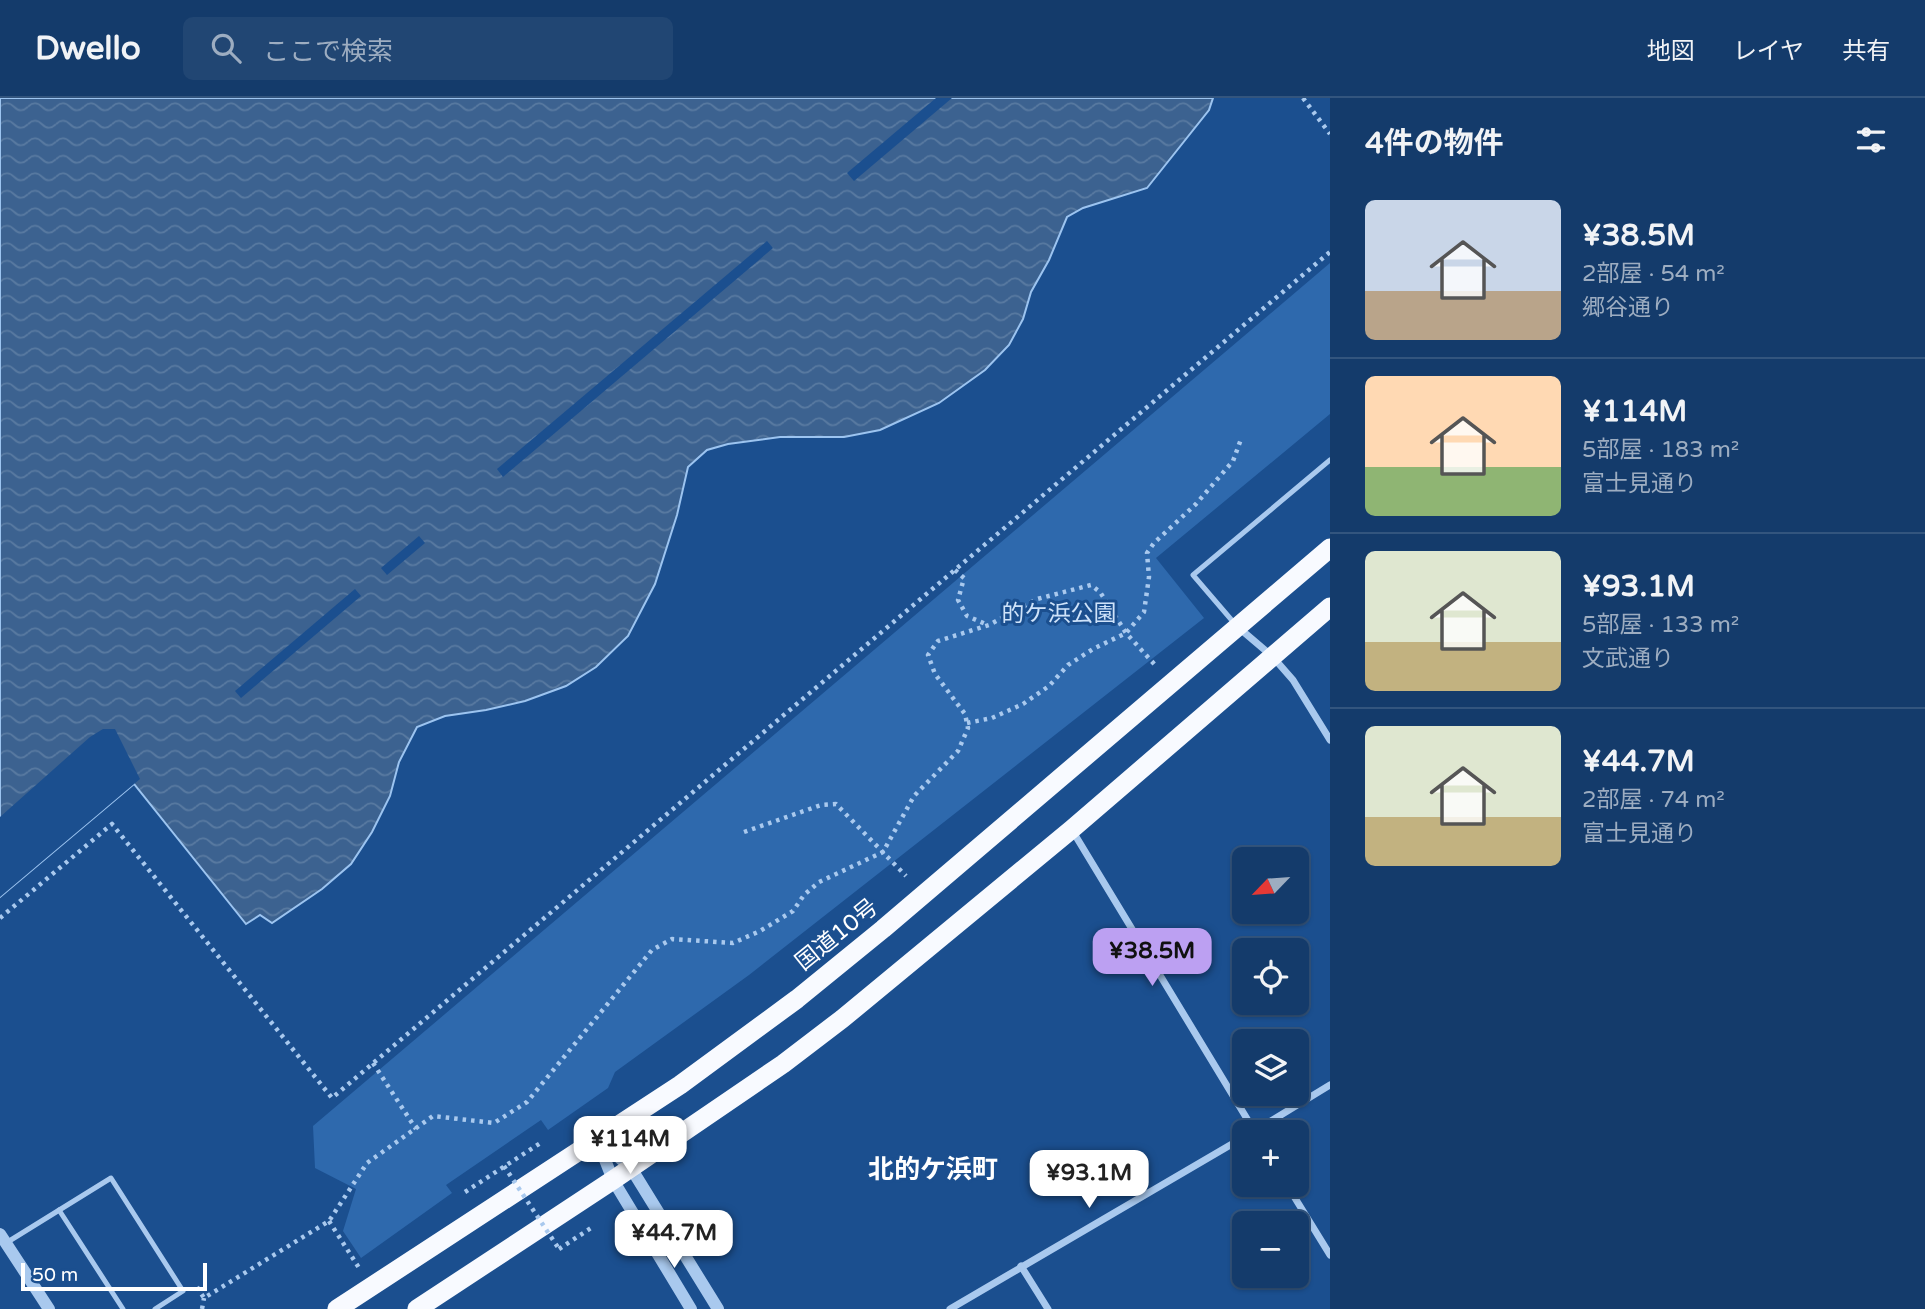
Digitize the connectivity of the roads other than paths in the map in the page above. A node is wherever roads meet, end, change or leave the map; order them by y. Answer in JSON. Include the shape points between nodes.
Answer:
{"nodes":[{"id":1,"x":1330,"y":460,"type":"edge"},
{"id":2,"x":1330,"y":548,"type":"edge"},
{"id":3,"x":1330,"y":607,"type":"edge"},
{"id":4,"x":1237,"y":626,"type":"junction"},
{"id":5,"x":1272,"y":656,"type":"junction"},
{"id":6,"x":1330,"y":740,"type":"edge"},
{"id":7,"x":1072,"y":829,"type":"junction"},
{"id":8,"x":1330,"y":1086,"type":"edge"},
{"id":9,"x":1247,"y":1120,"type":"edge"},
{"id":10,"x":1274,"y":1120,"type":"edge"},
{"id":11,"x":597,"y":1138,"type":"junction"},
{"id":12,"x":1232,"y":1144,"type":"edge"},
{"id":13,"x":631,"y":1168,"type":"junction"},
{"id":14,"x":613,"y":1180,"type":"junction"},
{"id":15,"x":1294,"y":1197,"type":"edge"},
{"id":16,"x":59,"y":1210,"type":"junction"},
{"id":17,"x":3,"y":1239,"type":"edge"},
{"id":18,"x":1330,"y":1255,"type":"edge"},
{"id":19,"x":1021,"y":1266,"type":"junction"},
{"id":20,"x":49,"y":1309,"type":"edge"},
{"id":21,"x":122,"y":1309,"type":"edge"},
{"id":22,"x":155,"y":1309,"type":"edge"},
{"id":23,"x":337,"y":1309,"type":"edge"},
{"id":24,"x":417,"y":1309,"type":"edge"},
{"id":25,"x":691,"y":1309,"type":"edge"},
{"id":26,"x":718,"y":1309,"type":"edge"},
{"id":27,"x":950,"y":1309,"type":"edge"},
{"id":28,"x":1048,"y":1309,"type":"edge"}],
"edges":[{"from":1,"to":4,"type":"lane","via":[[1193,575]]},
{"from":2,"to":4,"type":"highway","name":"国道10号"},
{"from":3,"to":5,"type":"highway"},
{"from":4,"to":5,"type":"street"},
{"from":4,"to":11,"type":"highway","name":"国道10号","via":[[797,999],[680,1085]]},
{"from":5,"to":6,"type":"street","via":[[1293,680]]},
{"from":5,"to":7,"type":"highway"},
{"from":7,"to":9,"type":"street"},
{"from":7,"to":13,"type":"highway","via":[[842,1019]]},
{"from":8,"to":10,"type":"street"},
{"from":11,"to":13,"type":"street"},
{"from":11,"to":14,"type":"street"},
{"from":11,"to":23,"type":"highway","name":"国道10号"},
{"from":12,"to":19,"type":"street"},
{"from":13,"to":14,"type":"highway"},
{"from":13,"to":26,"type":"street"},
{"from":14,"to":24,"type":"highway"},
{"from":14,"to":25,"type":"street"},
{"from":15,"to":18,"type":"street"},
{"from":16,"to":17,"type":"lane"},
{"from":16,"to":21,"type":"lane"},
{"from":16,"to":22,"type":"lane","via":[[111,1178],[183,1291]]},
{"from":17,"to":20,"type":"street"},
{"from":19,"to":27,"type":"street"},
{"from":19,"to":28,"type":"street"}]}
